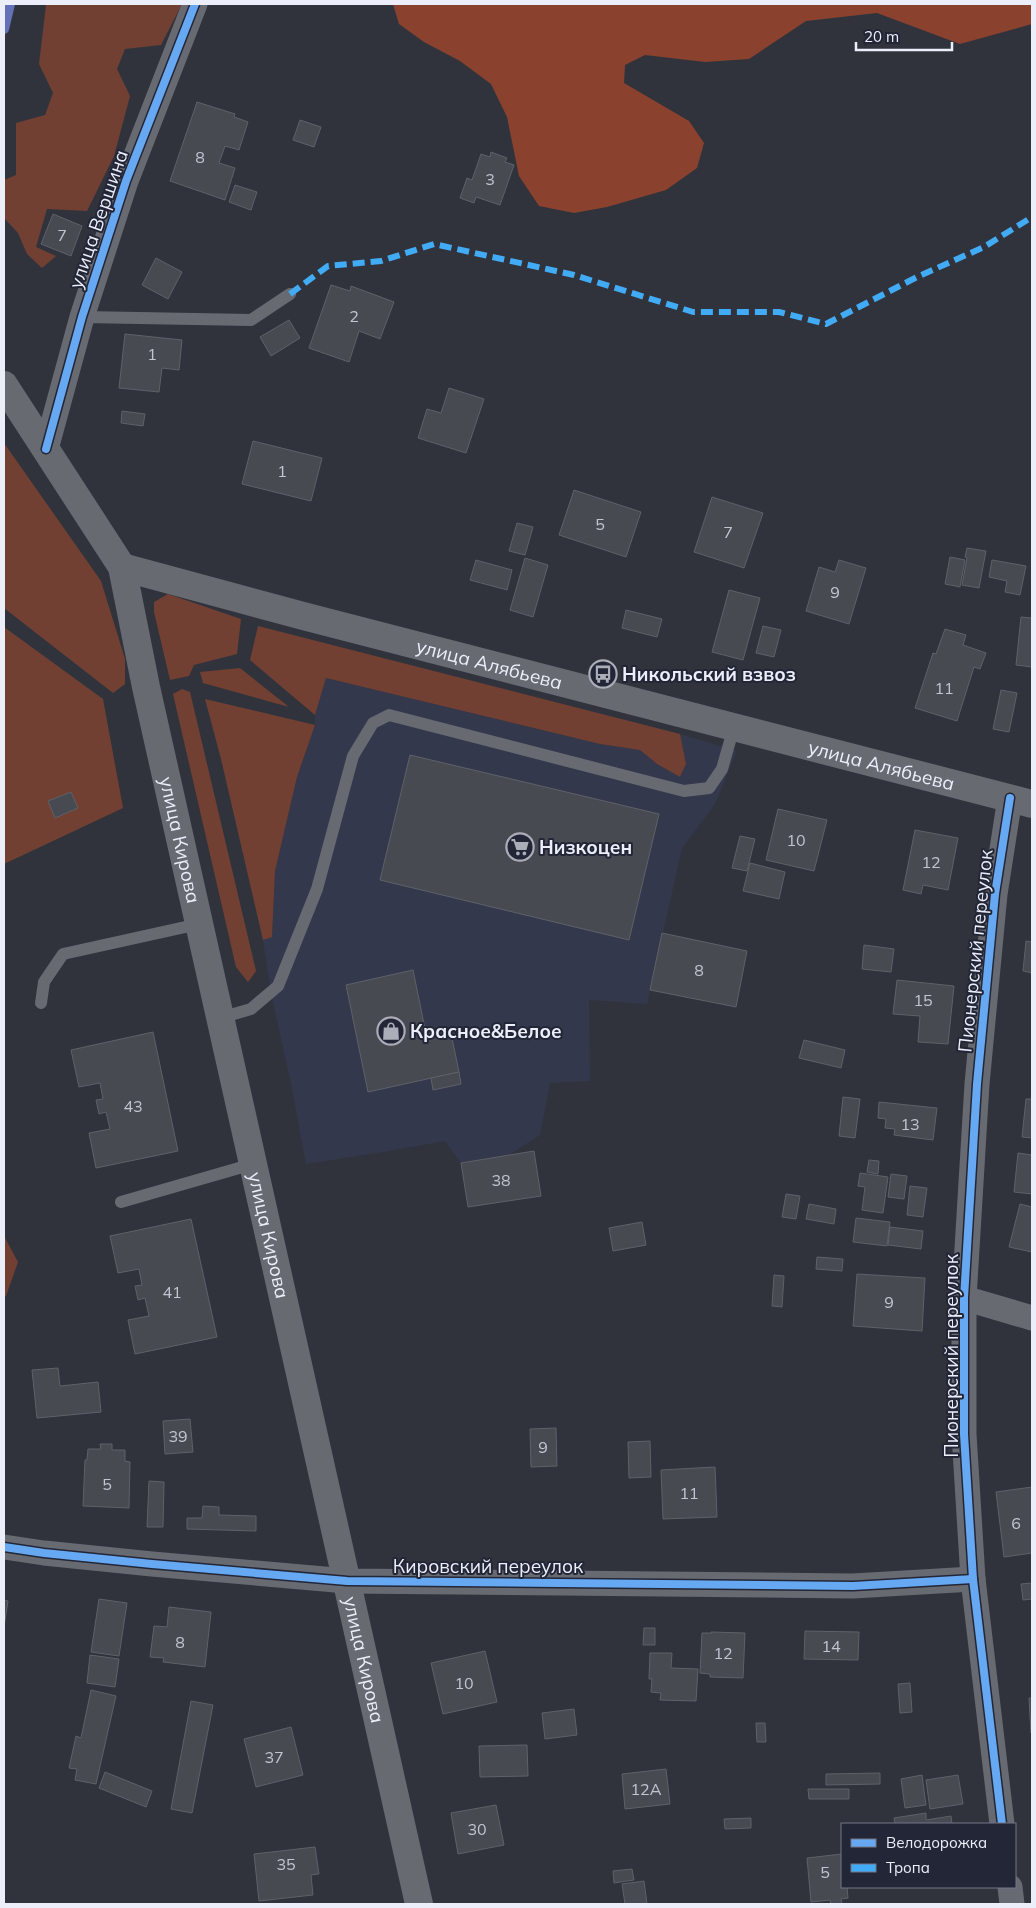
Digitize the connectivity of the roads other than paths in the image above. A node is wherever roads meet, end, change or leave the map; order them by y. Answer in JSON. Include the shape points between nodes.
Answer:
{"nodes":[{"id":1,"x":195,"y":4,"type":"edge"},
{"id":2,"x":290,"y":294,"type":"dead end"},
{"id":3,"x":82,"y":317,"type":"junction"},
{"id":4,"x":4,"y":385,"type":"edge"},
{"id":5,"x":46,"y":449,"type":"junction"},
{"id":6,"x":122,"y":567,"type":"junction"},
{"id":7,"x":734,"y":727,"type":"junction"},
{"id":8,"x":1021,"y":801,"type":"edge"},
{"id":9,"x":199,"y":924,"type":"junction"},
{"id":10,"x":41,"y":1003,"type":"dead end"},
{"id":11,"x":220,"y":1018,"type":"junction"},
{"id":12,"x":253,"y":1164,"type":"junction"},
{"id":13,"x":121,"y":1202,"type":"dead end"},
{"id":14,"x":964,"y":1298,"type":"junction"},
{"id":15,"x":1032,"y":1318,"type":"edge"},
{"id":16,"x":4,"y":1547,"type":"edge"},
{"id":17,"x":973,"y":1579,"type":"junction"},
{"id":18,"x":347,"y":1581,"type":"junction"},
{"id":19,"x":1002,"y":1823,"type":"edge"},
{"id":20,"x":1010,"y":1888,"type":"edge"},
{"id":21,"x":418,"y":1904,"type":"edge"},
{"id":22,"x":1012,"y":1904,"type":"edge"}],
"edges":[{"from":1,"to":3,"type":"street","name":"улица Вершина","via":[[126,181]]},
{"from":2,"to":3,"type":"lane","via":[[251,320]]},
{"from":3,"to":5,"type":"street","name":"улица Вершина"},
{"from":4,"to":5,"type":"main road"},
{"from":5,"to":6,"type":"main road"},
{"from":6,"to":7,"type":"main road","name":"улица Алябьева"},
{"from":6,"to":9,"type":"main road","name":"улица Кирова"},
{"from":7,"to":8,"type":"main road","name":"улица Алябьева"},
{"from":7,"to":11,"type":"lane","via":[[722,770],[709,788],[684,791],[388,715],[373,723],[352,756],[317,889],[278,986],[251,1009]]},
{"from":8,"to":14,"type":"street","name":"Пионерский переулок","via":[[995,894],[978,1074]]},
{"from":9,"to":10,"type":"lane","via":[[63,954],[44,982]]},
{"from":9,"to":11,"type":"main road","name":"улица Кирова"},
{"from":11,"to":12,"type":"main road","name":"улица Кирова"},
{"from":12,"to":13,"type":"lane"},
{"from":12,"to":18,"type":"main road","name":"улица Кирова"},
{"from":14,"to":15,"type":"street"},
{"from":14,"to":17,"type":"street","name":"Пионерский переулок","via":[[964,1434]]},
{"from":16,"to":18,"type":"street","name":"Кировский переулок","via":[[44,1554]]},
{"from":17,"to":18,"type":"street","name":"Кировский переулок","via":[[853,1586]]},
{"from":17,"to":19,"type":"street","name":"Пионерский переулок"},
{"from":18,"to":21,"type":"main road","name":"улица Кирова"},
{"from":20,"to":22,"type":"street"}]}
